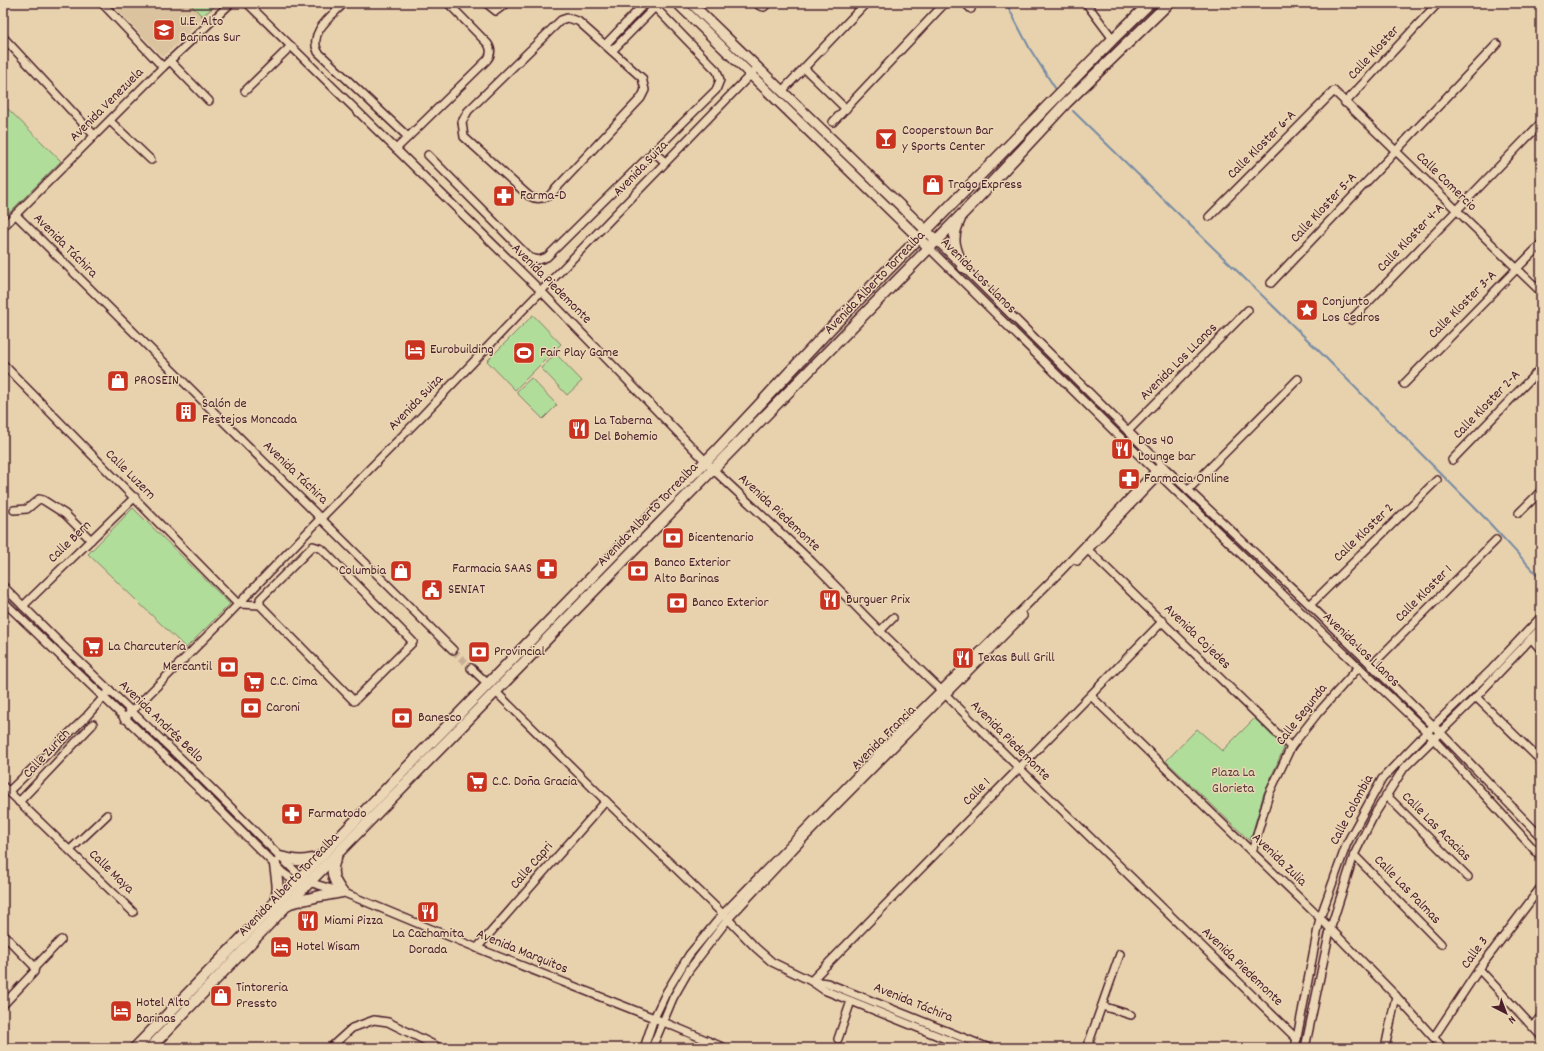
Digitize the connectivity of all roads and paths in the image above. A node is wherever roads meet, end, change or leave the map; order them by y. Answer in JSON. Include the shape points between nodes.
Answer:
{"nodes":[{"id":1,"x":102,"y":3,"type":"edge"},
{"id":2,"x":231,"y":3,"type":"edge"},
{"id":3,"x":247,"y":3,"type":"edge"},
{"id":4,"x":344,"y":3,"type":"edge"},
{"id":5,"x":448,"y":3,"type":"edge"},
{"id":6,"x":486,"y":3,"type":"edge"},
{"id":7,"x":507,"y":3,"type":"edge"},
{"id":8,"x":645,"y":3,"type":"edge"},
{"id":9,"x":676,"y":3,"type":"edge"},
{"id":10,"x":692,"y":3,"type":"edge"},
{"id":11,"x":756,"y":3,"type":"edge"},
{"id":12,"x":768,"y":3,"type":"edge"},
{"id":13,"x":866,"y":3,"type":"edge"},
{"id":14,"x":945,"y":3,"type":"edge"},
{"id":15,"x":965,"y":3,"type":"edge"},
{"id":16,"x":1086,"y":3,"type":"edge"},
{"id":17,"x":1150,"y":3,"type":"edge"},
{"id":18,"x":1169,"y":3,"type":"edge"},
{"id":19,"x":1438,"y":3,"type":"edge"},
{"id":20,"x":653,"y":5,"type":"edge"},
{"id":21,"x":971,"y":9,"type":"dead end"},
{"id":22,"x":3,"y":37,"type":"edge"},
{"id":23,"x":1113,"y":39,"type":"junction"},
{"id":24,"x":1497,"y":44,"type":"dead end"},
{"id":25,"x":291,"y":46,"type":"junction"},
{"id":26,"x":605,"y":46,"type":"junction"},
{"id":27,"x":612,"y":51,"type":"junction"},
{"id":28,"x":170,"y":61,"type":"junction"},
{"id":29,"x":163,"y":67,"type":"junction"},
{"id":30,"x":758,"y":67,"type":"junction"},
{"id":31,"x":804,"y":69,"type":"junction"},
{"id":32,"x":750,"y":74,"type":"junction"},
{"id":33,"x":783,"y":90,"type":"junction"},
{"id":34,"x":246,"y":91,"type":"dead end"},
{"id":35,"x":1334,"y":91,"type":"joint"},
{"id":36,"x":210,"y":101,"type":"dead end"},
{"id":37,"x":1345,"y":103,"type":"junction"},
{"id":38,"x":846,"y":109,"type":"junction"},
{"id":39,"x":110,"y":121,"type":"junction"},
{"id":40,"x":832,"y":122,"type":"dead end"},
{"id":41,"x":1541,"y":123,"type":"edge"},
{"id":42,"x":94,"y":135,"type":"junction"},
{"id":43,"x":408,"y":137,"type":"junction"},
{"id":44,"x":396,"y":149,"type":"junction"},
{"id":45,"x":653,"y":151,"type":"junction"},
{"id":46,"x":1395,"y":151,"type":"junction"},
{"id":47,"x":428,"y":154,"type":"dead end"},
{"id":48,"x":151,"y":160,"type":"dead end"},
{"id":49,"x":665,"y":162,"type":"junction"},
{"id":50,"x":1456,"y":210,"type":"junction"},
{"id":51,"x":964,"y":212,"type":"junction"},
{"id":52,"x":16,"y":215,"type":"junction"},
{"id":53,"x":1209,"y":218,"type":"dead end"},
{"id":54,"x":3,"y":228,"type":"edge"},
{"id":55,"x":923,"y":235,"type":"junction"},
{"id":56,"x":933,"y":244,"type":"junction"},
{"id":57,"x":1541,"y":244,"type":"edge"},
{"id":58,"x":963,"y":267,"type":"junction"},
{"id":59,"x":1517,"y":268,"type":"junction"},
{"id":60,"x":1271,"y":283,"type":"dead end"},
{"id":61,"x":541,"y":291,"type":"junction"},
{"id":62,"x":1541,"y":292,"type":"edge"},
{"id":63,"x":1248,"y":310,"type":"dead end"},
{"id":64,"x":1351,"y":320,"type":"dead end"},
{"id":65,"x":3,"y":364,"type":"edge"},
{"id":66,"x":1541,"y":368,"type":"edge"},
{"id":67,"x":1298,"y":379,"type":"dead end"},
{"id":68,"x":1404,"y":384,"type":"dead end"},
{"id":69,"x":1128,"y":431,"type":"junction"},
{"id":70,"x":705,"y":460,"type":"junction"},
{"id":71,"x":1452,"y":460,"type":"dead end"},
{"id":72,"x":713,"y":469,"type":"junction"},
{"id":73,"x":1161,"y":470,"type":"junction"},
{"id":74,"x":1437,"y":480,"type":"dead end"},
{"id":75,"x":1188,"y":490,"type":"junction"},
{"id":76,"x":1541,"y":491,"type":"edge"},
{"id":77,"x":135,"y":497,"type":"junction"},
{"id":78,"x":14,"y":510,"type":"dead end"},
{"id":79,"x":1519,"y":513,"type":"dead end"},
{"id":80,"x":322,"y":517,"type":"junction"},
{"id":81,"x":91,"y":540,"type":"junction"},
{"id":82,"x":1496,"y":540,"type":"dead end"},
{"id":83,"x":1086,"y":548,"type":"junction"},
{"id":84,"x":3,"y":586,"type":"edge"},
{"id":85,"x":3,"y":601,"type":"edge"},
{"id":86,"x":238,"y":604,"type":"junction"},
{"id":87,"x":260,"y":605,"type":"junction"},
{"id":88,"x":1310,"y":605,"type":"junction"},
{"id":89,"x":23,"y":606,"type":"junction"},
{"id":90,"x":1541,"y":617,"type":"edge"},
{"id":91,"x":893,"y":618,"type":"dead end"},
{"id":92,"x":1163,"y":621,"type":"junction"},
{"id":93,"x":1541,"y":628,"type":"edge"},
{"id":94,"x":880,"y":631,"type":"junction"},
{"id":95,"x":1531,"y":638,"type":"junction"},
{"id":96,"x":1539,"y":648,"type":"edge"},
{"id":97,"x":453,"y":650,"type":"tunnel mouth"},
{"id":98,"x":1371,"y":666,"type":"junction"},
{"id":99,"x":1359,"y":667,"type":"junction"},
{"id":100,"x":471,"y":668,"type":"tunnel mouth"},
{"id":101,"x":488,"y":684,"type":"junction"},
{"id":102,"x":110,"y":690,"type":"junction"},
{"id":103,"x":496,"y":692,"type":"junction"},
{"id":104,"x":943,"y":693,"type":"junction"},
{"id":105,"x":1091,"y":696,"type":"junction"},
{"id":106,"x":1476,"y":697,"type":"junction"},
{"id":107,"x":103,"y":698,"type":"junction"},
{"id":108,"x":132,"y":711,"type":"junction"},
{"id":109,"x":124,"y":719,"type":"junction"},
{"id":110,"x":93,"y":724,"type":"dead end"},
{"id":111,"x":1433,"y":726,"type":"junction"},
{"id":112,"x":1427,"y":732,"type":"junction"},
{"id":113,"x":1440,"y":732,"type":"junction"},
{"id":114,"x":1433,"y":738,"type":"junction"},
{"id":115,"x":1291,"y":747,"type":"junction"},
{"id":116,"x":1541,"y":761,"type":"edge"},
{"id":117,"x":1020,"y":768,"type":"junction"},
{"id":118,"x":3,"y":786,"type":"edge"},
{"id":119,"x":9,"y":791,"type":"junction"},
{"id":120,"x":1386,"y":795,"type":"junction"},
{"id":121,"x":606,"y":801,"type":"junction"},
{"id":122,"x":19,"y":802,"type":"junction"},
{"id":123,"x":107,"y":814,"type":"dead end"},
{"id":124,"x":1541,"y":837,"type":"edge"},
{"id":125,"x":70,"y":850,"type":"junction"},
{"id":126,"x":1252,"y":852,"type":"junction"},
{"id":127,"x":338,"y":854,"type":"junction"},
{"id":128,"x":1354,"y":855,"type":"junction"},
{"id":129,"x":320,"y":857,"type":"junction"},
{"id":130,"x":1541,"y":857,"type":"edge"},
{"id":131,"x":278,"y":860,"type":"junction"},
{"id":132,"x":1468,"y":877,"type":"dead end"},
{"id":133,"x":303,"y":882,"type":"junction"},
{"id":134,"x":1541,"y":887,"type":"edge"},
{"id":135,"x":342,"y":892,"type":"junction"},
{"id":136,"x":288,"y":904,"type":"junction"},
{"id":137,"x":273,"y":905,"type":"junction"},
{"id":138,"x":133,"y":912,"type":"dead end"},
{"id":139,"x":726,"y":916,"type":"junction"},
{"id":140,"x":1320,"y":918,"type":"junction"},
{"id":141,"x":1330,"y":930,"type":"junction"},
{"id":142,"x":3,"y":934,"type":"edge"},
{"id":143,"x":61,"y":940,"type":"dead end"},
{"id":144,"x":1442,"y":944,"type":"dead end"},
{"id":145,"x":477,"y":948,"type":"junction"},
{"id":146,"x":1120,"y":954,"type":"dead end"},
{"id":147,"x":35,"y":967,"type":"junction"},
{"id":148,"x":1479,"y":968,"type":"junction"},
{"id":149,"x":811,"y":981,"type":"junction"},
{"id":150,"x":826,"y":986,"type":"junction"},
{"id":151,"x":1396,"y":996,"type":"junction"},
{"id":152,"x":851,"y":1002,"type":"junction"},
{"id":153,"x":3,"y":1005,"type":"edge"},
{"id":154,"x":1102,"y":1006,"type":"junction"},
{"id":155,"x":1130,"y":1015,"type":"dead end"},
{"id":156,"x":1541,"y":1016,"type":"edge"},
{"id":157,"x":654,"y":1018,"type":"junction"},
{"id":158,"x":663,"y":1022,"type":"junction"},
{"id":159,"x":1533,"y":1026,"type":"junction"},
{"id":160,"x":1541,"y":1036,"type":"edge"},
{"id":161,"x":1434,"y":1037,"type":"junction"},
{"id":162,"x":838,"y":1039,"type":"dead end"},
{"id":163,"x":1296,"y":1039,"type":"junction"},
{"id":164,"x":964,"y":1047,"type":"edge"},
{"id":165,"x":135,"y":1048,"type":"edge"},
{"id":166,"x":150,"y":1048,"type":"edge"},
{"id":167,"x":330,"y":1048,"type":"edge"},
{"id":168,"x":440,"y":1048,"type":"edge"},
{"id":169,"x":644,"y":1048,"type":"edge"},
{"id":170,"x":652,"y":1048,"type":"edge"},
{"id":171,"x":725,"y":1048,"type":"edge"},
{"id":172,"x":989,"y":1048,"type":"edge"},
{"id":173,"x":1089,"y":1048,"type":"edge"},
{"id":174,"x":1295,"y":1048,"type":"edge"},
{"id":175,"x":1305,"y":1048,"type":"edge"},
{"id":176,"x":1385,"y":1048,"type":"edge"},
{"id":177,"x":1443,"y":1048,"type":"edge"}],
"edges":[{"from":1,"to":29,"type":"street"},
{"from":2,"to":28,"type":"street","name":"Avenida Venezuela"},
{"from":3,"to":25,"type":"street","name":"Avenida Piedemonte"},
{"from":4,"to":43,"type":"street","via":[[318,32],[316,48]]},
{"from":5,"to":43,"type":"street","via":[[488,44],[491,49],[490,55]]},
{"from":6,"to":7,"type":"street","via":[[496,11]]},
{"from":8,"to":26,"type":"street"},
{"from":9,"to":32,"type":"street","name":"Avenida Los Llanos"},
{"from":10,"to":30,"type":"street","name":"Avenida Los Llanos"},
{"from":11,"to":12,"type":"street","via":[[764,7]]},
{"from":13,"to":31,"type":"street"},
{"from":14,"to":38,"type":"street"},
{"from":15,"to":21,"type":"street"},
{"from":16,"to":23,"type":"street"},
{"from":17,"to":23,"type":"main road","name":"Avenida Alberto Torrealba"},
{"from":18,"to":51,"type":"main road","name":"Avenida Alberto Torrealba","via":[[1066,103]]},
{"from":19,"to":37,"type":"street","name":"Calle Kloster"},
{"from":20,"to":27,"type":"street"},
{"from":20,"to":45,"type":"street","via":[[717,71],[720,80],[716,90]]},
{"from":22,"to":42,"type":"street"},
{"from":23,"to":55,"type":"main road","name":"Avenida Alberto Torrealba"},
{"from":24,"to":46,"type":"street","name":"Calle Kloster 5-A"},
{"from":25,"to":34,"type":"street"},
{"from":25,"to":44,"type":"street","name":"Avenida Piedemonte"},
{"from":26,"to":27,"type":"street"},
{"from":26,"to":27,"type":"street","via":[[578,21],[570,18],[561,20],[468,111],[462,122],[464,137],[529,196],[539,199],[549,196],[643,95],[642,78]]},
{"from":28,"to":29,"type":"street","name":"Avenida Venezuela"},
{"from":28,"to":36,"type":"street"},
{"from":29,"to":39,"type":"street","name":"Avenida Venezuela"},
{"from":30,"to":32,"type":"street","name":"Avenida Suiza"},
{"from":30,"to":33,"type":"street","name":"Avenida Los Llanos"},
{"from":31,"to":33,"type":"street"},
{"from":31,"to":38,"type":"street"},
{"from":32,"to":49,"type":"street","name":"Avenida Suiza"},
{"from":32,"to":55,"type":"street","name":"Avenida Los Llanos"},
{"from":33,"to":55,"type":"street","name":"Avenida Los Llanos"},
{"from":35,"to":37,"type":"street","name":"Calle Comercio"},
{"from":35,"to":53,"type":"street","name":"Calle Kloster 6-A"},
{"from":37,"to":46,"type":"street","name":"Calle Comercio"},
{"from":38,"to":40,"type":"street"},
{"from":39,"to":42,"type":"street","name":"Avenida Venezuela"},
{"from":39,"to":48,"type":"street"},
{"from":41,"to":50,"type":"street","name":"Calle Kloster 4-A"},
{"from":42,"to":52,"type":"street","name":"Avenida Venezuela"},
{"from":43,"to":44,"type":"street"},
{"from":44,"to":61,"type":"street","name":"Avenida Piedemonte"},
{"from":45,"to":47,"type":"street","via":[[547,257],[539,260],[530,258]]},
{"from":45,"to":49,"type":"street"},
{"from":46,"to":50,"type":"street","name":"Calle Comercio"},
{"from":46,"to":60,"type":"street","name":"Calle Kloster 5-A"},
{"from":49,"to":61,"type":"street","name":"Avenida Suiza"},
{"from":50,"to":59,"type":"street","name":"Calle Comercio"},
{"from":50,"to":64,"type":"street","name":"Calle Kloster 4-A"},
{"from":51,"to":56,"type":"main road","name":"Avenida Alberto Torrealba"},
{"from":51,"to":58,"type":"main road","via":[[954,237]]},
{"from":52,"to":54,"type":"street","name":"Avenida Venezuela"},
{"from":52,"to":80,"type":"street","name":"Avenida Táchira","via":[[182,382]]},
{"from":55,"to":56,"type":"street","name":"Avenida Los Llanos"},
{"from":55,"to":70,"type":"main road","name":"Avenida Alberto Torrealba"},
{"from":56,"to":58,"type":"street","name":"Avenida Los Llanos"},
{"from":56,"to":72,"type":"main road","name":"Avenida Alberto Torrealba"},
{"from":56,"to":73,"type":"street","name":"Avenida Los Llanos"},
{"from":57,"to":59,"type":"street","name":"Calle Kloster 3-A"},
{"from":58,"to":69,"type":"street","name":"Avenida Los Llanos"},
{"from":59,"to":62,"type":"street","name":"Calle Comercio"},
{"from":59,"to":68,"type":"street","name":"Calle Kloster 3-A"},
{"from":61,"to":70,"type":"street","name":"Avenida Piedemonte"},
{"from":61,"to":80,"type":"street","name":"Avenida Suiza"},
{"from":63,"to":69,"type":"street","name":"Avenida Los LLanos"},
{"from":65,"to":77,"type":"street","name":"Calle Luzern"},
{"from":66,"to":71,"type":"street","name":"Calle Kloster 2-A"},
{"from":67,"to":75,"type":"street"},
{"from":69,"to":73,"type":"street","name":"Avenida Los Llanos"},
{"from":70,"to":72,"type":"street","name":"Avenida Piedemonte"},
{"from":70,"to":101,"type":"main road","name":"Avenida Alberto Torrealba"},
{"from":72,"to":94,"type":"street","name":"Avenida Piedemonte","via":[[811,561]]},
{"from":72,"to":103,"type":"main road","name":"Avenida Alberto Torrealba"},
{"from":73,"to":75,"type":"street","name":"Avenida Los Llanos"},
{"from":73,"to":83,"type":"street","name":"Avenida Francia"},
{"from":73,"to":99,"type":"street","name":"Avenida Los Llanos"},
{"from":74,"to":88,"type":"street","name":"Calle Kloster 2"},
{"from":75,"to":88,"type":"street","name":"Avenida Los Llanos"},
{"from":76,"to":79,"type":"street"},
{"from":77,"to":81,"type":"street","name":"Calle Bern"},
{"from":77,"to":86,"type":"street","name":"Calle Luzern"},
{"from":78,"to":81,"type":"street","via":[[27,509],[39,499],[43,500],[65,514]]},
{"from":80,"to":86,"type":"street","name":"Avenida Suiza"},
{"from":80,"to":97,"type":"street","name":"Avenida Táchira"},
{"from":81,"to":89,"type":"street","name":"Calle Bern"},
{"from":82,"to":98,"type":"street","name":"Calle Kloster 1"},
{"from":83,"to":92,"type":"street","name":"Avenida Cojedes"},
{"from":83,"to":104,"type":"street","name":"Avenida Francia"},
{"from":84,"to":89,"type":"street","name":"Avenida Andrés Bello"},
{"from":85,"to":107,"type":"street","name":"Avenida Andrés Bello"},
{"from":86,"to":87,"type":"street"},
{"from":86,"to":108,"type":"street","name":"Avenida Suiza"},
{"from":87,"to":87,"type":"street","via":[[354,701],[413,642],[322,549],[313,546],[260,599]]},
{"from":88,"to":98,"type":"street","name":"Avenida Los Llanos"},
{"from":89,"to":102,"type":"street","name":"Avenida Andrés Bello"},
{"from":90,"to":111,"type":"street","name":"Calle Colombia"},
{"from":91,"to":94,"type":"street"},
{"from":92,"to":105,"type":"street","name":"Calle 1"},
{"from":92,"to":115,"type":"street","name":"Avenida Cojedes"},
{"from":93,"to":95,"type":"street","name":"Calle Colombia"},
{"from":94,"to":104,"type":"street","name":"Avenida Piedemonte"},
{"from":95,"to":96,"type":"street"},
{"from":95,"to":106,"type":"street","name":"Calle Colombia"},
{"from":98,"to":111,"type":"street","name":"Avenida Los Llanos"},
{"from":99,"to":112,"type":"street","name":"Avenida Los Llanos"},
{"from":99,"to":115,"type":"street","name":"Calle Segunda"},
{"from":100,"to":101,"type":"street"},
{"from":101,"to":129,"type":"main road","name":"Avenida Alberto Torrealba"},
{"from":102,"to":107,"type":"street","name":"Calle Zurich"},
{"from":102,"to":108,"type":"street","name":"Avenida Andrés Bello"},
{"from":103,"to":121,"type":"street"},
{"from":103,"to":127,"type":"main road","name":"Avenida Alberto Torrealba"},
{"from":104,"to":117,"type":"street","name":"Avenida Piedemonte"},
{"from":104,"to":139,"type":"street","name":"Avenida Francia"},
{"from":105,"to":117,"type":"street","name":"Calle 1"},
{"from":105,"to":126,"type":"street","name":"Avenida Zulia"},
{"from":106,"to":113,"type":"street","name":"Calle Colombia"},
{"from":106,"to":116,"type":"street"},
{"from":107,"to":109,"type":"street","name":"Avenida Andrés Bello"},
{"from":107,"to":119,"type":"street","name":"Calle Zurich"},
{"from":108,"to":109,"type":"street","name":"Avenida Suiza"},
{"from":108,"to":131,"type":"street","name":"Avenida Andrés Bello"},
{"from":109,"to":131,"type":"street","name":"Avenida Andrés Bello"},
{"from":110,"to":122,"type":"street","name":"Calle Zurich"},
{"from":111,"to":112,"type":"street","name":"Calle Colombia"},
{"from":111,"to":113,"type":"street","name":"Avenida Los Llanos"},
{"from":112,"to":114,"type":"street","name":"Avenida Los Llanos"},
{"from":112,"to":140,"type":"street","name":"Calle Colombia","via":[[1382,779],[1347,843]]},
{"from":113,"to":114,"type":"street","name":"Calle Colombia"},
{"from":113,"to":124,"type":"street","name":"Avenida Los Llanos"},
{"from":114,"to":120,"type":"street","name":"Calle Colombia","via":[[1404,768]]},
{"from":114,"to":130,"type":"street","name":"Avenida Los Llanos"},
{"from":115,"to":126,"type":"street","name":"Calle Segunda","via":[[1269,794]]},
{"from":117,"to":149,"type":"street","name":"Calle 1"},
{"from":117,"to":163,"type":"street","name":"Avenida Piedemonte"},
{"from":118,"to":119,"type":"street","name":"Calle Maya"},
{"from":119,"to":122,"type":"street","name":"Calle Maya"},
{"from":120,"to":128,"type":"street","name":"Calle Colombia"},
{"from":120,"to":132,"type":"street","name":"Calle Las Acacias"},
{"from":121,"to":139,"type":"street"},
{"from":121,"to":145,"type":"street","name":"Calle Capri"},
{"from":122,"to":125,"type":"street","name":"Calle Maya"},
{"from":123,"to":125,"type":"street","name":"Calle Maya"},
{"from":125,"to":138,"type":"street","name":"Calle Maya"},
{"from":126,"to":140,"type":"street","name":"Avenida Zulia"},
{"from":127,"to":133,"type":"main road","name":"Avenida Alberto Torrealba"},
{"from":127,"to":135,"type":"main road","via":[[332,874]]},
{"from":128,"to":141,"type":"street","name":"Calle Colombia"},
{"from":128,"to":144,"type":"street","name":"Calle Las Palmas"},
{"from":129,"to":131,"type":"main road","via":[[300,861]]},
{"from":129,"to":133,"type":"main road","name":"Avenida Alberto Torrealba"},
{"from":131,"to":133,"type":"street","name":"Avenida Andrés Bello"},
{"from":131,"to":137,"type":"main road","via":[[277,898]]},
{"from":133,"to":135,"type":"street","name":"Avenida Marquitos"},
{"from":133,"to":136,"type":"main road","name":"Avenida Alberto Torrealba"},
{"from":133,"to":137,"type":"main road","name":"Avenida Alberto Torrealba"},
{"from":134,"to":148,"type":"street","name":"Calle 3"},
{"from":135,"to":136,"type":"main road"},
{"from":135,"to":145,"type":"street","name":"Avenida Marquitos"},
{"from":136,"to":166,"type":"main road","name":"Avenida Alberto Torrealba"},
{"from":137,"to":165,"type":"main road","name":"Avenida Alberto Torrealba"},
{"from":139,"to":149,"type":"street","via":[[772,962]]},
{"from":139,"to":157,"type":"street","name":"Avenida Francia","via":[[689,955]]},
{"from":139,"to":158,"type":"street","name":"Avenida Francia","via":[[673,998]]},
{"from":140,"to":141,"type":"street","name":"Avenida Zulia"},
{"from":140,"to":163,"type":"street","name":"Calle Colombia"},
{"from":141,"to":151,"type":"street","name":"Avenida Zulia"},
{"from":141,"to":175,"type":"street","name":"Calle Colombia"},
{"from":142,"to":147,"type":"street"},
{"from":143,"to":147,"type":"street"},
{"from":145,"to":157,"type":"street","name":"Avenida Marquitos"},
{"from":146,"to":154,"type":"street"},
{"from":147,"to":153,"type":"street","via":[[34,972]]},
{"from":148,"to":159,"type":"street"},
{"from":148,"to":161,"type":"street","name":"Calle 3"},
{"from":149,"to":150,"type":"street"},
{"from":150,"to":152,"type":"street"},
{"from":150,"to":172,"type":"street","name":"Avenida Táchira"},
{"from":151,"to":161,"type":"street","name":"Avenida Zulia"},
{"from":151,"to":176,"type":"street"},
{"from":152,"to":162,"type":"street"},
{"from":152,"to":164,"type":"street"},
{"from":154,"to":155,"type":"street"},
{"from":154,"to":173,"type":"street"},
{"from":156,"to":159,"type":"street"},
{"from":157,"to":158,"type":"street","name":"Avenida Marquitos"},
{"from":157,"to":169,"type":"street","name":"Avenida Francia"},
{"from":158,"to":170,"type":"street","name":"Avenida Francia"},
{"from":158,"to":171,"type":"street","name":"Avenida Marquitos"},
{"from":159,"to":160,"type":"street"},
{"from":161,"to":177,"type":"street","name":"Avenida Zulia"},
{"from":163,"to":174,"type":"street","name":"Calle Colombia"},
{"from":167,"to":168,"type":"street","via":[[352,1028],[374,1020],[388,1022]]}]}
